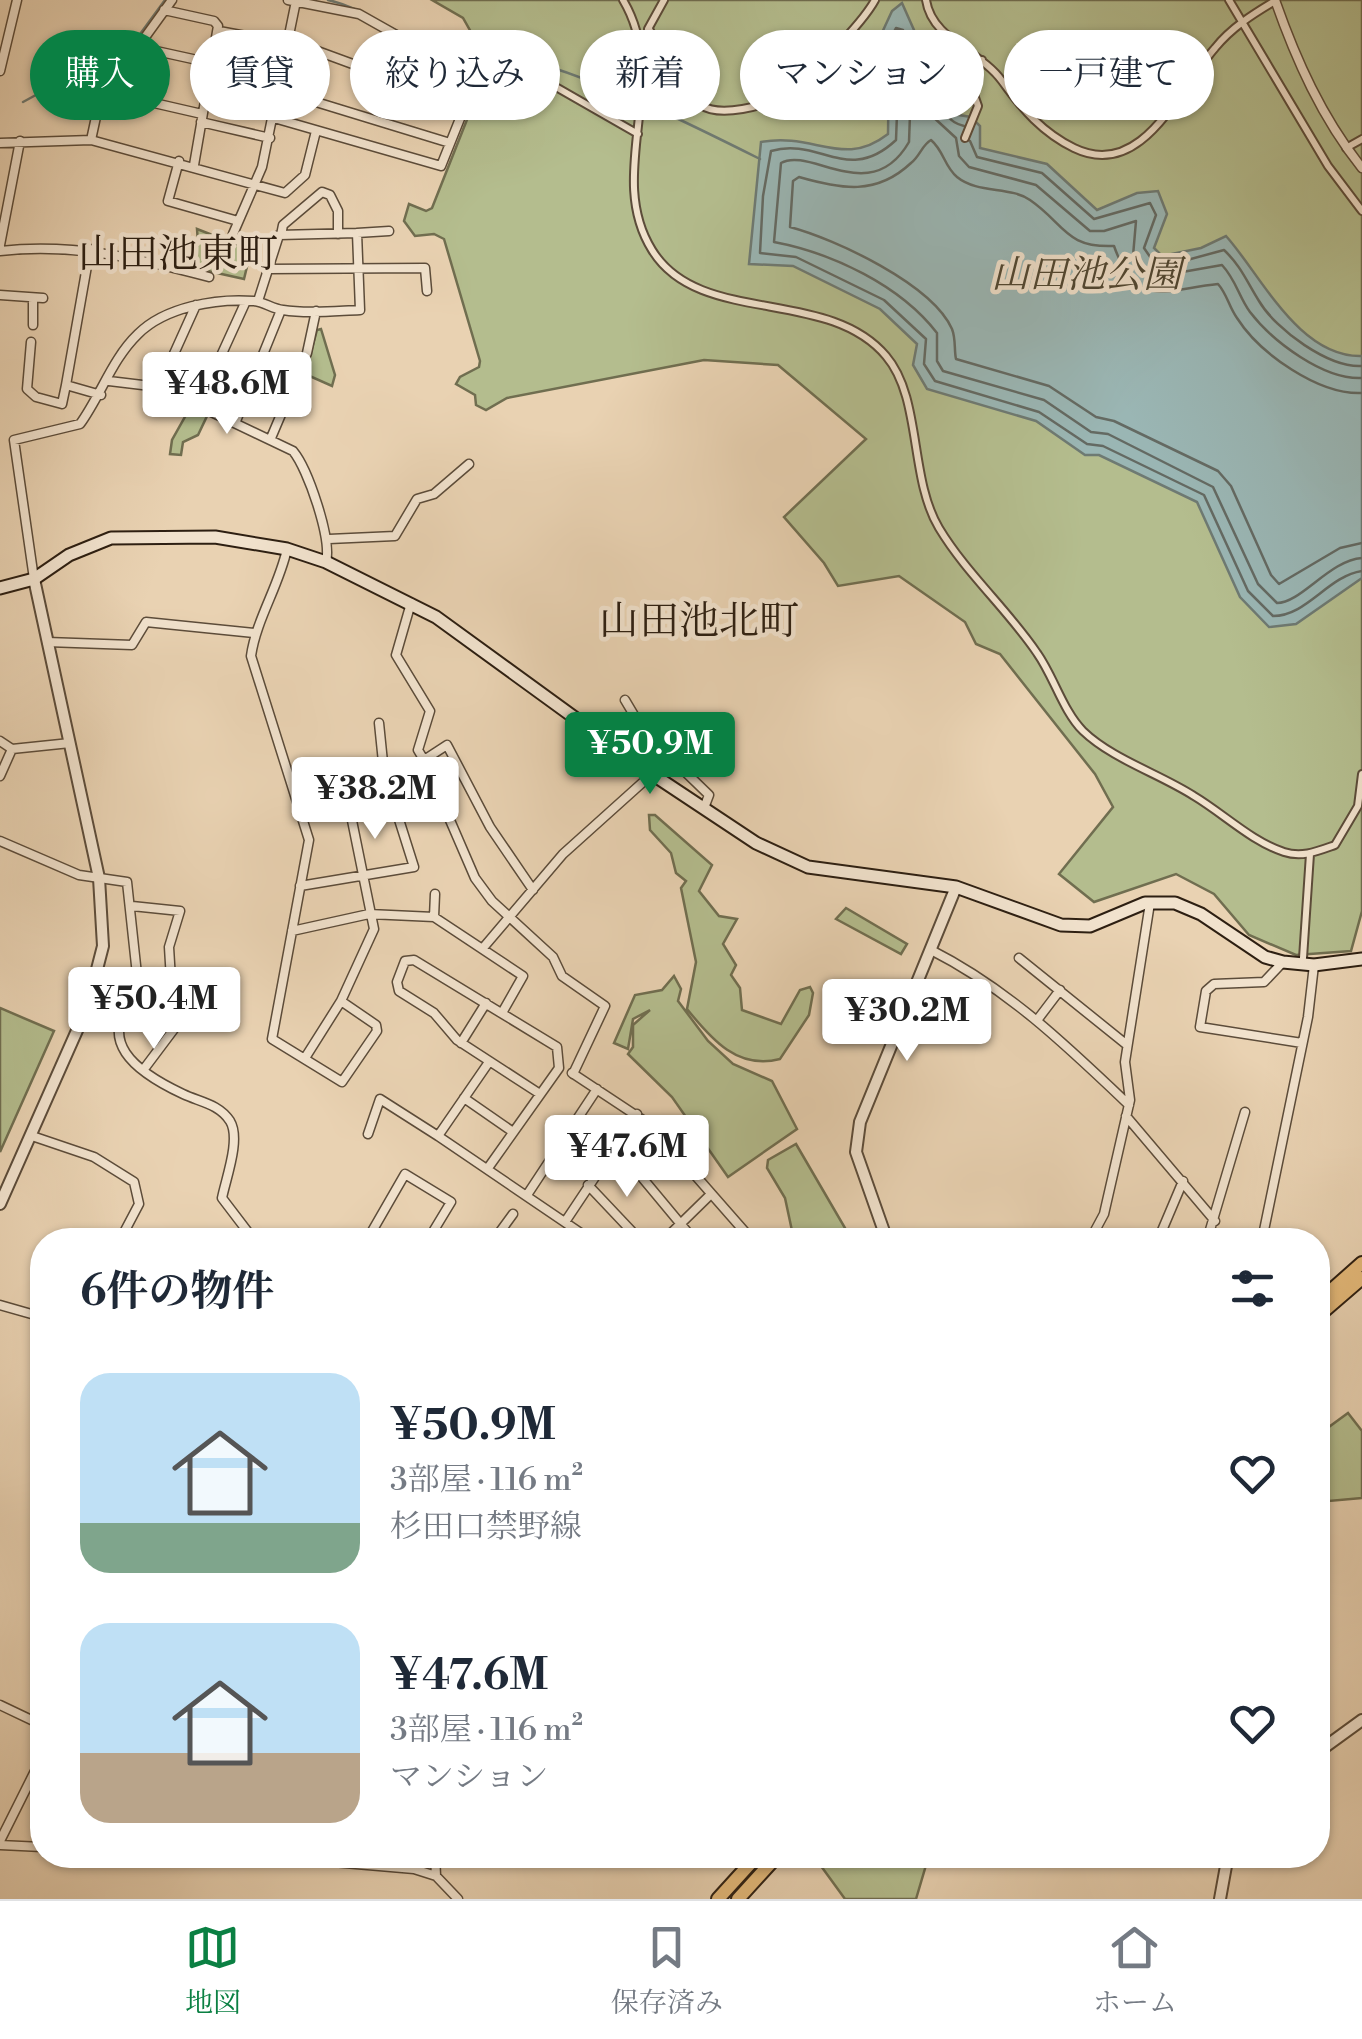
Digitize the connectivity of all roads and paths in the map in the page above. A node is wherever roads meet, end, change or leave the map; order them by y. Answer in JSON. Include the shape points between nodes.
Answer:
{"nodes":[{"id":1,"x":17,"y":0,"type":"edge"},
{"id":2,"x":172,"y":0,"type":"edge"},
{"id":3,"x":623,"y":0,"type":"edge"},
{"id":4,"x":664,"y":0,"type":"edge"},
{"id":5,"x":875,"y":0,"type":"edge"},
{"id":6,"x":926,"y":0,"type":"edge"},
{"id":7,"x":1229,"y":0,"type":"edge"},
{"id":8,"x":1275,"y":0,"type":"edge"},
{"id":9,"x":292,"y":1,"type":"edge"},
{"id":10,"x":164,"y":10,"type":"junction"},
{"id":11,"x":0,"y":12,"type":"edge"},
{"id":12,"x":12,"y":14,"type":"junction"},
{"id":13,"x":1244,"y":20,"type":"junction"},
{"id":14,"x":650,"y":29,"type":"junction"},
{"id":15,"x":150,"y":30,"type":"edge"},
{"id":16,"x":218,"y":30,"type":"edge"},
{"id":17,"x":291,"y":30,"type":"edge"},
{"id":18,"x":387,"y":30,"type":"edge"},
{"id":19,"x":637,"y":30,"type":"edge"},
{"id":20,"x":647,"y":30,"type":"edge"},
{"id":21,"x":985,"y":60,"type":"junction"},
{"id":22,"x":0,"y":71,"type":"edge"},
{"id":23,"x":560,"y":90,"type":"edge"},
{"id":24,"x":330,"y":107,"type":"edge"},
{"id":25,"x":95,"y":120,"type":"edge"},
{"id":26,"x":201,"y":120,"type":"edge"},
{"id":27,"x":208,"y":120,"type":"edge"},
{"id":28,"x":274,"y":120,"type":"edge"},
{"id":29,"x":280,"y":120,"type":"edge"},
{"id":30,"x":461,"y":120,"type":"edge"},
{"id":31,"x":640,"y":120,"type":"edge"},
{"id":32,"x":316,"y":132,"type":"junction"},
{"id":33,"x":270,"y":138,"type":"junction"},
{"id":34,"x":638,"y":138,"type":"junction"},
{"id":35,"x":965,"y":138,"type":"dead end"},
{"id":36,"x":1362,"y":139,"type":"edge"},
{"id":37,"x":91,"y":140,"type":"junction"},
{"id":38,"x":20,"y":141,"type":"junction"},
{"id":39,"x":0,"y":143,"type":"edge"},
{"id":40,"x":450,"y":144,"type":"junction"},
{"id":41,"x":1346,"y":148,"type":"junction"},
{"id":42,"x":179,"y":161,"type":"junction"},
{"id":43,"x":194,"y":165,"type":"junction"},
{"id":44,"x":1362,"y":168,"type":"edge"},
{"id":45,"x":254,"y":183,"type":"junction"},
{"id":46,"x":1362,"y":211,"type":"edge"},
{"id":47,"x":238,"y":221,"type":"junction"},
{"id":48,"x":389,"y":231,"type":"dead end"},
{"id":49,"x":232,"y":234,"type":"dead end"},
{"id":50,"x":281,"y":234,"type":"junction"},
{"id":51,"x":338,"y":234,"type":"junction"},
{"id":52,"x":357,"y":234,"type":"junction"},
{"id":53,"x":0,"y":248,"type":"edge"},
{"id":54,"x":90,"y":249,"type":"junction"},
{"id":55,"x":268,"y":269,"type":"junction"},
{"id":56,"x":358,"y":269,"type":"junction"},
{"id":57,"x":209,"y":276,"type":"dead end"},
{"id":58,"x":427,"y":290,"type":"dead end"},
{"id":59,"x":0,"y":296,"type":"edge"},
{"id":60,"x":246,"y":301,"type":"junction"},
{"id":61,"x":258,"y":301,"type":"junction"},
{"id":62,"x":196,"y":305,"type":"junction"},
{"id":63,"x":281,"y":310,"type":"junction"},
{"id":64,"x":316,"y":311,"type":"junction"},
{"id":65,"x":33,"y":325,"type":"dead end"},
{"id":66,"x":31,"y":342,"type":"dead end"},
{"id":67,"x":108,"y":381,"type":"junction"},
{"id":68,"x":66,"y":385,"type":"junction"},
{"id":69,"x":159,"y":387,"type":"junction"},
{"id":70,"x":102,"y":395,"type":"junction"},
{"id":71,"x":199,"y":404,"type":"junction"},
{"id":72,"x":236,"y":421,"type":"junction"},
{"id":73,"x":271,"y":438,"type":"junction"},
{"id":74,"x":469,"y":464,"type":"dead end"},
{"id":75,"x":329,"y":539,"type":"junction"},
{"id":76,"x":287,"y":549,"type":"junction"},
{"id":77,"x":326,"y":562,"type":"junction"},
{"id":78,"x":34,"y":579,"type":"junction"},
{"id":79,"x":0,"y":588,"type":"edge"},
{"id":80,"x":412,"y":604,"type":"junction"},
{"id":81,"x":254,"y":633,"type":"junction"},
{"id":82,"x":48,"y":642,"type":"junction"},
{"id":83,"x":625,"y":700,"type":"dead end"},
{"id":84,"x":379,"y":723,"type":"dead end"},
{"id":85,"x":0,"y":740,"type":"edge"},
{"id":86,"x":70,"y":743,"type":"junction"},
{"id":87,"x":12,"y":748,"type":"junction"},
{"id":88,"x":424,"y":760,"type":"junction"},
{"id":89,"x":384,"y":772,"type":"junction"},
{"id":90,"x":652,"y":774,"type":"junction"},
{"id":91,"x":1362,"y":774,"type":"edge"},
{"id":92,"x":0,"y":776,"type":"edge"},
{"id":93,"x":704,"y":808,"type":"junction"},
{"id":94,"x":0,"y":841,"type":"edge"},
{"id":95,"x":1310,"y":854,"type":"junction"},
{"id":96,"x":362,"y":874,"type":"junction"},
{"id":97,"x":99,"y":878,"type":"junction"},
{"id":98,"x":300,"y":886,"type":"junction"},
{"id":99,"x":956,"y":887,"type":"junction"},
{"id":100,"x":533,"y":890,"type":"junction"},
{"id":101,"x":435,"y":894,"type":"dead end"},
{"id":102,"x":1150,"y":903,"type":"junction"},
{"id":103,"x":132,"y":906,"type":"junction"},
{"id":104,"x":370,"y":914,"type":"junction"},
{"id":105,"x":434,"y":917,"type":"junction"},
{"id":106,"x":508,"y":918,"type":"junction"},
{"id":107,"x":292,"y":930,"type":"junction"},
{"id":108,"x":484,"y":948,"type":"junction"},
{"id":109,"x":931,"y":950,"type":"junction"},
{"id":110,"x":1020,"y":958,"type":"dead end"},
{"id":111,"x":1362,"y":960,"type":"edge"},
{"id":112,"x":1284,"y":962,"type":"junction"},
{"id":113,"x":1313,"y":962,"type":"junction"},
{"id":114,"x":1060,"y":990,"type":"junction"},
{"id":115,"x":340,"y":1001,"type":"junction"},
{"id":116,"x":486,"y":1003,"type":"junction"},
{"id":117,"x":502,"y":1013,"type":"junction"},
{"id":118,"x":1038,"y":1019,"type":"junction"},
{"id":119,"x":462,"y":1043,"type":"junction"},
{"id":120,"x":1302,"y":1043,"type":"junction"},
{"id":121,"x":1128,"y":1045,"type":"junction"},
{"id":122,"x":305,"y":1058,"type":"junction"},
{"id":123,"x":489,"y":1062,"type":"junction"},
{"id":124,"x":559,"y":1068,"type":"junction"},
{"id":125,"x":144,"y":1069,"type":"junction"},
{"id":126,"x":573,"y":1074,"type":"junction"},
{"id":127,"x":598,"y":1089,"type":"junction"},
{"id":128,"x":540,"y":1094,"type":"junction"},
{"id":129,"x":464,"y":1098,"type":"junction"},
{"id":130,"x":1129,"y":1104,"type":"junction"},
{"id":131,"x":1245,"y":1112,"type":"dead end"},
{"id":132,"x":637,"y":1114,"type":"junction"},
{"id":133,"x":1126,"y":1116,"type":"junction"},
{"id":134,"x":513,"y":1132,"type":"junction"},
{"id":135,"x":368,"y":1134,"type":"dead end"},
{"id":136,"x":32,"y":1136,"type":"junction"},
{"id":137,"x":438,"y":1136,"type":"junction"},
{"id":138,"x":615,"y":1145,"type":"junction"},
{"id":139,"x":488,"y":1168,"type":"junction"},
{"id":140,"x":1183,"y":1181,"type":"junction"},
{"id":141,"x":588,"y":1185,"type":"junction"},
{"id":142,"x":527,"y":1195,"type":"junction"},
{"id":143,"x":709,"y":1196,"type":"junction"},
{"id":144,"x":0,"y":1204,"type":"edge"},
{"id":145,"x":513,"y":1214,"type":"dead end"},
{"id":146,"x":1215,"y":1221,"type":"junction"},
{"id":147,"x":565,"y":1222,"type":"junction"},
{"id":148,"x":680,"y":1224,"type":"junction"},
{"id":149,"x":126,"y":1228,"type":"edge"},
{"id":150,"x":245,"y":1228,"type":"edge"},
{"id":151,"x":374,"y":1228,"type":"edge"},
{"id":152,"x":435,"y":1228,"type":"edge"},
{"id":153,"x":503,"y":1228,"type":"edge"},
{"id":154,"x":574,"y":1228,"type":"edge"},
{"id":155,"x":629,"y":1228,"type":"edge"},
{"id":156,"x":676,"y":1228,"type":"edge"},
{"id":157,"x":684,"y":1228,"type":"edge"},
{"id":158,"x":740,"y":1228,"type":"edge"},
{"id":159,"x":883,"y":1228,"type":"edge"},
{"id":160,"x":1096,"y":1228,"type":"edge"},
{"id":161,"x":1163,"y":1228,"type":"edge"},
{"id":162,"x":1212,"y":1228,"type":"edge"},
{"id":163,"x":1264,"y":1228,"type":"edge"},
{"id":164,"x":1362,"y":1263,"type":"edge"},
{"id":165,"x":1362,"y":1278,"type":"edge"},
{"id":166,"x":1330,"y":1291,"type":"edge"},
{"id":167,"x":0,"y":1304,"type":"edge"},
{"id":168,"x":1330,"y":1306,"type":"edge"},
{"id":169,"x":30,"y":1313,"type":"edge"},
{"id":170,"x":0,"y":1705,"type":"edge"},
{"id":171,"x":30,"y":1719,"type":"edge"},
{"id":172,"x":1362,"y":1720,"type":"edge"},
{"id":173,"x":1330,"y":1743,"type":"edge"},
{"id":174,"x":30,"y":1778,"type":"edge"},
{"id":175,"x":5,"y":1821,"type":"edge"},
{"id":176,"x":0,"y":1843,"type":"edge"},
{"id":177,"x":30,"y":1846,"type":"edge"},
{"id":178,"x":404,"y":1868,"type":"edge"},
{"id":179,"x":436,"y":1868,"type":"edge"},
{"id":180,"x":746,"y":1868,"type":"edge"},
{"id":181,"x":766,"y":1868,"type":"edge"},
{"id":182,"x":1226,"y":1868,"type":"edge"},
{"id":183,"x":436,"y":1876,"type":"junction"},
{"id":184,"x":458,"y":1899,"type":"edge"},
{"id":185,"x":718,"y":1899,"type":"edge"},
{"id":186,"x":738,"y":1899,"type":"edge"},
{"id":187,"x":1220,"y":1899,"type":"edge"}],
"edges":[{"from":1,"to":12,"type":"street"},
{"from":2,"to":10,"type":"street"},
{"from":3,"to":19,"type":"street"},
{"from":4,"to":14,"type":"street"},
{"from":5,"to":14,"type":"street","via":[[852,33],[784,94],[716,111],[677,82]]},
{"from":6,"to":21,"type":"street","via":[[942,30]]},
{"from":7,"to":13,"type":"street"},
{"from":8,"to":13,"type":"street"},
{"from":8,"to":41,"type":"street","via":[[1296,58]]},
{"from":9,"to":17,"type":"street"},
{"from":9,"to":18,"type":"street","via":[[358,14]]},
{"from":10,"to":15,"type":"street"},
{"from":10,"to":16,"type":"street","via":[[214,20]]},
{"from":11,"to":12,"type":"street"},
{"from":12,"to":22,"type":"street"},
{"from":13,"to":21,"type":"street","via":[[1141,142],[1118,156],[1089,155],[1047,132]]},
{"from":13,"to":46,"type":"street","via":[[1328,166]]},
{"from":14,"to":20,"type":"street"},
{"from":21,"to":35,"type":"street","via":[[962,61],[978,106]]},
{"from":23,"to":34,"type":"street"},
{"from":24,"to":40,"type":"street"},
{"from":25,"to":37,"type":"street"},
{"from":26,"to":43,"type":"street"},
{"from":27,"to":33,"type":"street"},
{"from":28,"to":33,"type":"street"},
{"from":29,"to":32,"type":"street"},
{"from":30,"to":40,"type":"street"},
{"from":31,"to":34,"type":"street"},
{"from":32,"to":40,"type":"street","via":[[441,166]]},
{"from":32,"to":45,"type":"street","via":[[305,175],[285,192]]},
{"from":33,"to":45,"type":"street"},
{"from":34,"to":95,"type":"street","via":[[641,224],[668,270],[690,286],[828,319],[887,357],[900,381],[923,492],[940,528],[1039,655],[1080,728],[1261,841]]},
{"from":36,"to":41,"type":"street"},
{"from":37,"to":38,"type":"street"},
{"from":37,"to":42,"type":"street"},
{"from":38,"to":39,"type":"street"},
{"from":38,"to":53,"type":"street"},
{"from":41,"to":44,"type":"street"},
{"from":42,"to":43,"type":"street"},
{"from":42,"to":47,"type":"street","via":[[168,202]]},
{"from":43,"to":45,"type":"street"},
{"from":45,"to":47,"type":"street"},
{"from":47,"to":49,"type":"street"},
{"from":48,"to":52,"type":"street"},
{"from":50,"to":51,"type":"street"},
{"from":50,"to":51,"type":"street","via":[[283,224],[322,192],[338,211]]},
{"from":50,"to":55,"type":"street"},
{"from":51,"to":52,"type":"street"},
{"from":52,"to":56,"type":"street"},
{"from":53,"to":54,"type":"street"},
{"from":54,"to":57,"type":"street"},
{"from":54,"to":68,"type":"street"},
{"from":55,"to":56,"type":"street"},
{"from":55,"to":61,"type":"street"},
{"from":56,"to":58,"type":"street","via":[[426,268]]},
{"from":56,"to":64,"type":"street","via":[[360,310]]},
{"from":59,"to":65,"type":"street","via":[[38,298]]},
{"from":60,"to":61,"type":"street"},
{"from":60,"to":62,"type":"street"},
{"from":60,"to":71,"type":"street"},
{"from":61,"to":63,"type":"street"},
{"from":62,"to":67,"type":"street","via":[[140,331]]},
{"from":62,"to":69,"type":"street"},
{"from":63,"to":64,"type":"street"},
{"from":63,"to":72,"type":"street"},
{"from":64,"to":73,"type":"street","via":[[308,353]]},
{"from":66,"to":68,"type":"street","via":[[27,389],[62,404]]},
{"from":67,"to":69,"type":"street"},
{"from":67,"to":70,"type":"street"},
{"from":68,"to":70,"type":"street"},
{"from":69,"to":71,"type":"street"},
{"from":70,"to":78,"type":"street","via":[[80,424],[14,440]]},
{"from":71,"to":72,"type":"street"},
{"from":72,"to":73,"type":"street"},
{"from":73,"to":75,"type":"street","via":[[306,467]]},
{"from":74,"to":75,"type":"street","via":[[434,494],[417,499],[395,536]]},
{"from":75,"to":77,"type":"street"},
{"from":76,"to":77,"type":"main road"},
{"from":76,"to":78,"type":"main road","via":[[215,537],[112,538]]},
{"from":76,"to":81,"type":"street"},
{"from":77,"to":80,"type":"main road"},
{"from":78,"to":79,"type":"main road"},
{"from":78,"to":82,"type":"street"},
{"from":80,"to":88,"type":"street","via":[[396,655],[430,711],[418,750]]},
{"from":80,"to":90,"type":"main road","via":[[474,641]]},
{"from":81,"to":82,"type":"street","via":[[146,622],[132,644]]},
{"from":81,"to":98,"type":"street","via":[[252,656],[309,840]]},
{"from":82,"to":86,"type":"street"},
{"from":83,"to":93,"type":"street","via":[[644,732],[709,795]]},
{"from":84,"to":89,"type":"street"},
{"from":85,"to":87,"type":"street"},
{"from":86,"to":87,"type":"street"},
{"from":86,"to":97,"type":"street"},
{"from":87,"to":92,"type":"street"},
{"from":88,"to":100,"type":"street","via":[[447,745]]},
{"from":88,"to":106,"type":"street","via":[[460,850]]},
{"from":89,"to":96,"type":"street","via":[[345,786]]},
{"from":89,"to":96,"type":"street","via":[[414,867]]},
{"from":90,"to":93,"type":"main road"},
{"from":90,"to":100,"type":"street","via":[[593,824]]},
{"from":91,"to":95,"type":"street","via":[[1358,806],[1335,845]]},
{"from":93,"to":99,"type":"main road","via":[[756,843],[808,866]]},
{"from":94,"to":97,"type":"street"},
{"from":95,"to":113,"type":"street"},
{"from":96,"to":98,"type":"street"},
{"from":96,"to":104,"type":"street"},
{"from":97,"to":103,"type":"street","via":[[128,882]]},
{"from":97,"to":136,"type":"street","via":[[103,946],[87,1008]]},
{"from":98,"to":107,"type":"street"},
{"from":99,"to":102,"type":"main road","via":[[1061,926],[1090,926]]},
{"from":99,"to":109,"type":"street"},
{"from":100,"to":106,"type":"street"},
{"from":101,"to":105,"type":"street"},
{"from":102,"to":112,"type":"main road","via":[[1201,914]]},
{"from":102,"to":121,"type":"street"},
{"from":103,"to":125,"type":"street","via":[[139,994],[115,1028],[117,1043]]},
{"from":103,"to":125,"type":"street","via":[[180,911],[169,947],[174,1028]]},
{"from":104,"to":105,"type":"street"},
{"from":104,"to":107,"type":"street"},
{"from":104,"to":115,"type":"street","via":[[374,928]]},
{"from":105,"to":108,"type":"street"},
{"from":106,"to":108,"type":"street"},
{"from":106,"to":126,"type":"street","via":[[553,957],[562,976],[604,1006]]},
{"from":107,"to":122,"type":"street","via":[[272,1039]]},
{"from":108,"to":117,"type":"street","via":[[523,976]]},
{"from":109,"to":118,"type":"street"},
{"from":109,"to":159,"type":"street","via":[[860,1122],[856,1152]]},
{"from":110,"to":114,"type":"street"},
{"from":111,"to":113,"type":"main road"},
{"from":112,"to":113,"type":"main road"},
{"from":112,"to":120,"type":"street","via":[[1264,982],[1214,984],[1206,991],[1200,1027]]},
{"from":113,"to":120,"type":"street"},
{"from":114,"to":118,"type":"street"},
{"from":114,"to":121,"type":"street"},
{"from":115,"to":122,"type":"street"},
{"from":115,"to":122,"type":"street","via":[[377,1031],[342,1082]]},
{"from":116,"to":117,"type":"street"},
{"from":116,"to":119,"type":"street"},
{"from":116,"to":119,"type":"street","via":[[414,960],[406,962],[399,991],[434,1013]]},
{"from":117,"to":124,"type":"street","via":[[557,1047]]},
{"from":118,"to":130,"type":"street"},
{"from":119,"to":123,"type":"street"},
{"from":120,"to":163,"type":"street"},
{"from":121,"to":130,"type":"street"},
{"from":123,"to":128,"type":"street"},
{"from":123,"to":129,"type":"street"},
{"from":124,"to":126,"type":"street"},
{"from":124,"to":128,"type":"street"},
{"from":125,"to":150,"type":"street","via":[[229,1119],[234,1137],[222,1198]]},
{"from":126,"to":127,"type":"street"},
{"from":127,"to":132,"type":"street"},
{"from":127,"to":142,"type":"street"},
{"from":128,"to":134,"type":"street"},
{"from":129,"to":134,"type":"street"},
{"from":129,"to":137,"type":"street"},
{"from":130,"to":133,"type":"street"},
{"from":131,"to":146,"type":"street"},
{"from":132,"to":138,"type":"street"},
{"from":132,"to":143,"type":"street"},
{"from":133,"to":140,"type":"street"},
{"from":133,"to":160,"type":"street"},
{"from":134,"to":139,"type":"street"},
{"from":135,"to":137,"type":"street","via":[[380,1099]]},
{"from":136,"to":144,"type":"street"},
{"from":136,"to":149,"type":"street","via":[[94,1156],[134,1182],[138,1204]]},
{"from":137,"to":139,"type":"street"},
{"from":138,"to":141,"type":"street"},
{"from":138,"to":148,"type":"street"},
{"from":139,"to":142,"type":"street"},
{"from":140,"to":146,"type":"street"},
{"from":140,"to":161,"type":"street"},
{"from":141,"to":147,"type":"street"},
{"from":141,"to":155,"type":"street"},
{"from":142,"to":147,"type":"street"},
{"from":143,"to":148,"type":"street"},
{"from":143,"to":158,"type":"street"},
{"from":145,"to":153,"type":"street"},
{"from":146,"to":162,"type":"street"},
{"from":147,"to":154,"type":"street"},
{"from":148,"to":156,"type":"street"},
{"from":148,"to":157,"type":"street"},
{"from":151,"to":152,"type":"street","via":[[406,1174],[451,1202]]},
{"from":164,"to":166,"type":"highway"},
{"from":165,"to":168,"type":"highway"},
{"from":167,"to":169,"type":"street"},
{"from":170,"to":171,"type":"street"},
{"from":172,"to":173,"type":"street"},
{"from":174,"to":175,"type":"street"},
{"from":175,"to":176,"type":"street"},
{"from":176,"to":177,"type":"street"},
{"from":178,"to":183,"type":"street"},
{"from":179,"to":183,"type":"street"},
{"from":180,"to":185,"type":"highway"},
{"from":181,"to":186,"type":"highway"},
{"from":182,"to":187,"type":"street"},
{"from":183,"to":184,"type":"street"}]}
